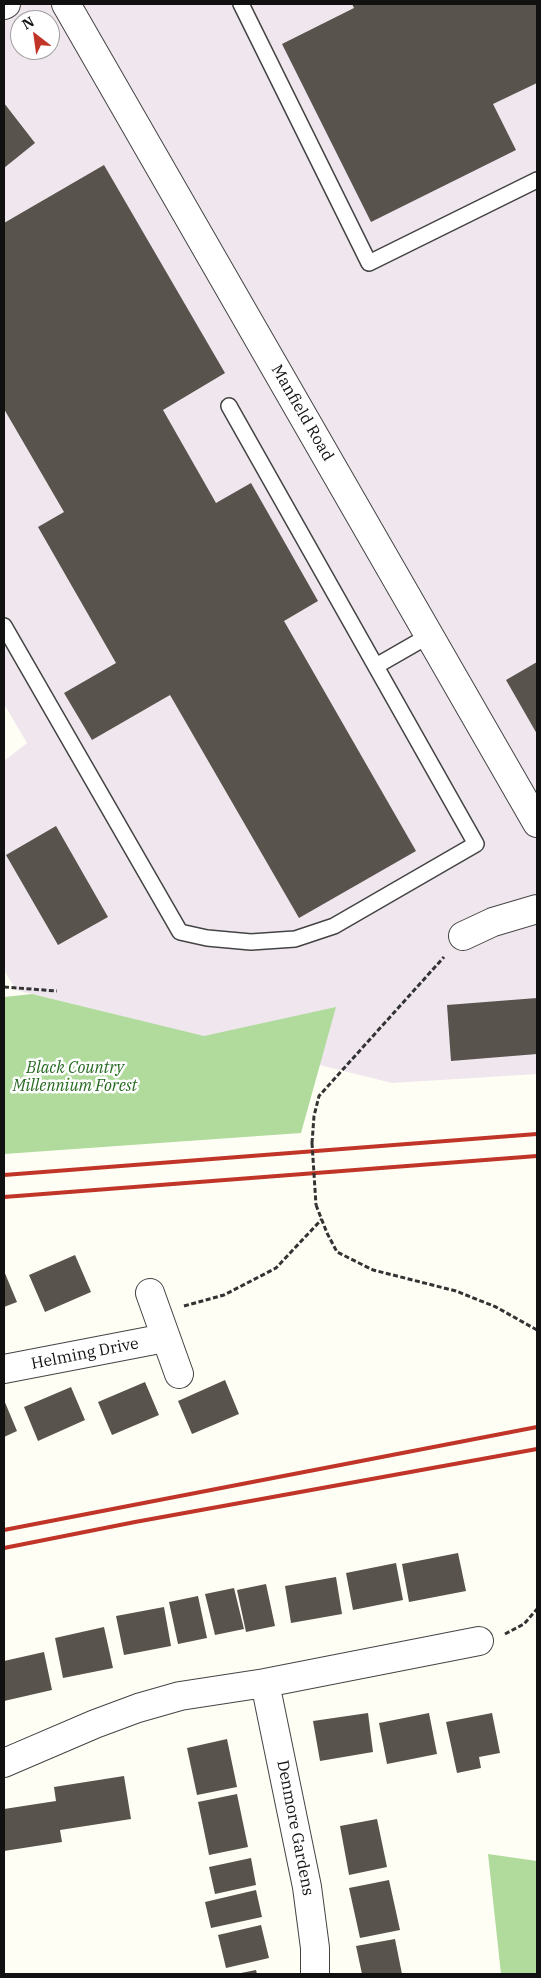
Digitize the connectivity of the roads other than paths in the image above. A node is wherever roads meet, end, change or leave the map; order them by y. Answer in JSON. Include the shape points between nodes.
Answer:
{"nodes":[{"id":1,"x":66,"y":4,"type":"edge"},
{"id":2,"x":241,"y":4,"type":"edge"},
{"id":3,"x":537,"y":180,"type":"edge"},
{"id":4,"x":228,"y":406,"type":"dead end"},
{"id":5,"x":4,"y":626,"type":"edge"},
{"id":6,"x":430,"y":635,"type":"junction"},
{"id":7,"x":376,"y":666,"type":"junction"},
{"id":8,"x":537,"y":823,"type":"edge"},
{"id":9,"x":537,"y":908,"type":"edge"},
{"id":10,"x":463,"y":936,"type":"road end"},
{"id":11,"x":4,"y":1369,"type":"edge"},
{"id":12,"x":179,"y":1374,"type":"dead end"},
{"id":13,"x":479,"y":1641,"type":"road end"},
{"id":14,"x":265,"y":1683,"type":"junction"},
{"id":15,"x":4,"y":1763,"type":"edge"},
{"id":16,"x":315,"y":1974,"type":"edge"}],
"edges":[{"from":1,"to":6,"type":"street","name":"Manfield Road"},
{"from":2,"to":3,"type":"lane","via":[[369,263]]},
{"from":4,"to":7,"type":"lane"},
{"from":5,"to":7,"type":"lane","via":[[180,932],[207,938],[251,942],[295,939],[334,926],[476,844]]},
{"from":6,"to":7,"type":"lane"},
{"from":6,"to":8,"type":"street","name":"Manfield Road"},
{"from":9,"to":10,"type":"street"},
{"from":11,"to":12,"type":"street","name":"Helming Drive","via":[[157,1315]]},
{"from":13,"to":14,"type":"street"},
{"from":14,"to":15,"type":"street","via":[[180,1696],[138,1708]]},
{"from":14,"to":16,"type":"street","name":"Denmore Gardens","via":[[307,1887]]}]}
